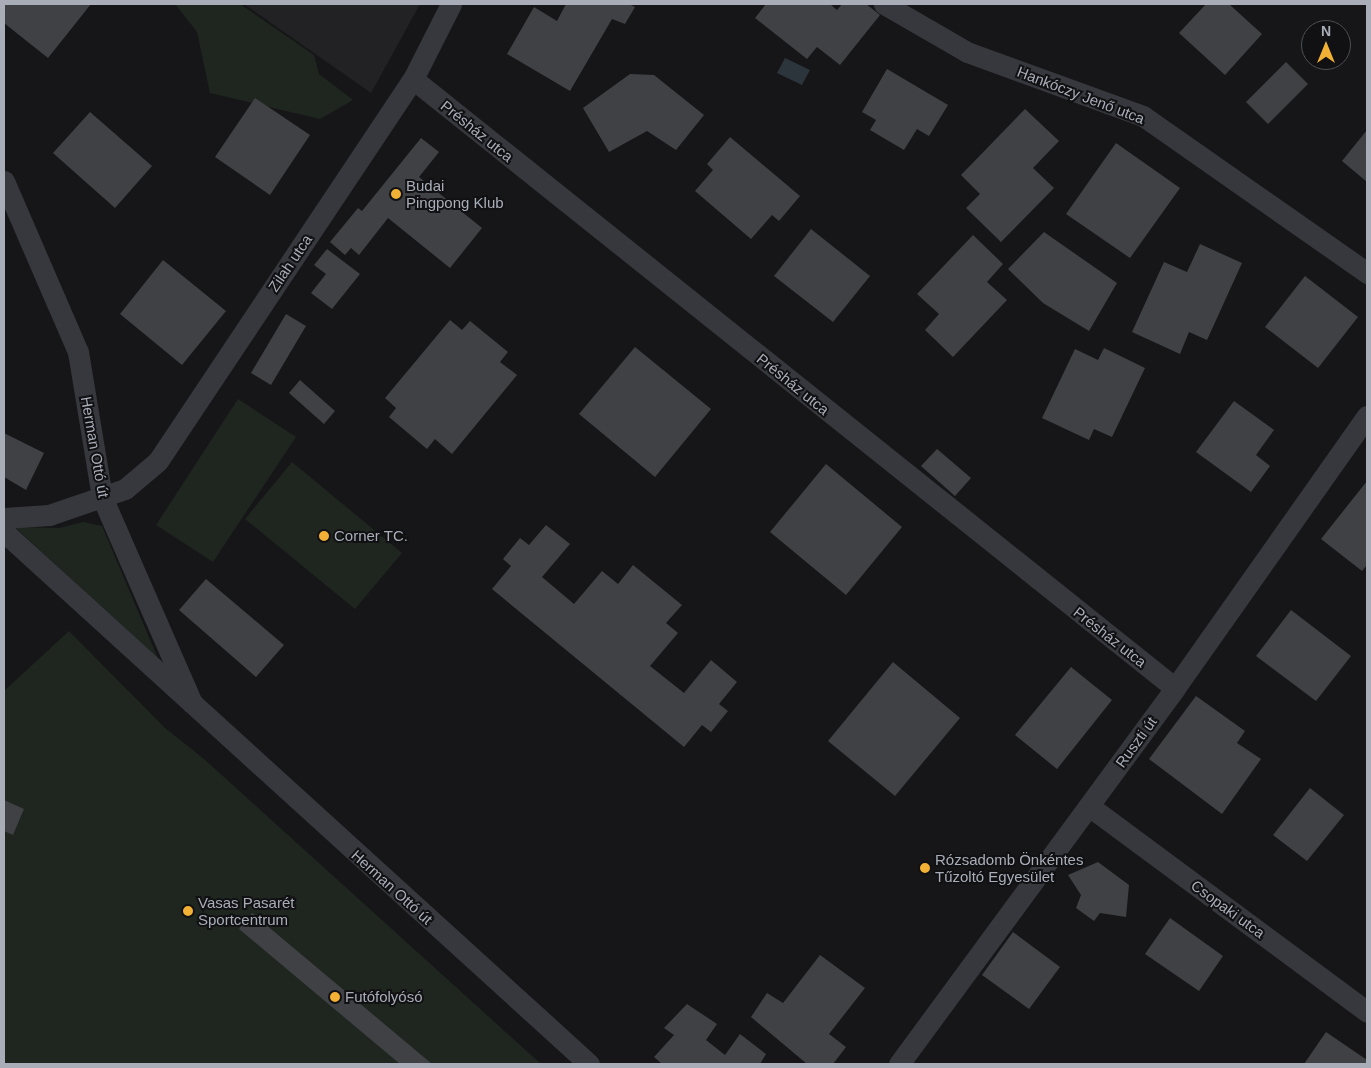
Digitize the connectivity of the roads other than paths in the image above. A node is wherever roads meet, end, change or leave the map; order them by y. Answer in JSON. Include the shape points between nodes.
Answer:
{"nodes":[{"id":1,"x":451,"y":4,"type":"edge"},
{"id":2,"x":884,"y":4,"type":"edge"},
{"id":3,"x":413,"y":79,"type":"junction"},
{"id":4,"x":4,"y":181,"type":"edge"},
{"id":5,"x":1367,"y":273,"type":"edge"},
{"id":6,"x":1367,"y":416,"type":"edge"},
{"id":7,"x":102,"y":497,"type":"junction"},
{"id":8,"x":4,"y":518,"type":"edge"},
{"id":9,"x":4,"y":532,"type":"edge"},
{"id":10,"x":1175,"y":688,"type":"junction"},
{"id":11,"x":196,"y":710,"type":"junction"},
{"id":12,"x":1089,"y":806,"type":"junction"},
{"id":13,"x":1367,"y":1012,"type":"edge"},
{"id":14,"x":589,"y":1064,"type":"edge"},
{"id":15,"x":899,"y":1064,"type":"edge"}],
"edges":[{"from":1,"to":3,"type":"street","name":"Zilah utca"},
{"from":2,"to":5,"type":"street","name":"Hankóczy Jenő utca","via":[[967,52],[1143,116]]},
{"from":3,"to":7,"type":"street","name":"Zilah utca","via":[[158,461],[125,489]]},
{"from":3,"to":10,"type":"street","name":"Présház utca"},
{"from":4,"to":7,"type":"street","name":"Herman Ottó út","via":[[78,352]]},
{"from":6,"to":10,"type":"street","name":"Ruszti út"},
{"from":7,"to":8,"type":"street","name":"Zilah utca","via":[[49,516]]},
{"from":7,"to":11,"type":"street","name":"Herman Ottó út"},
{"from":9,"to":11,"type":"street","name":"Herman Ottó út"},
{"from":10,"to":12,"type":"street","name":"Ruszti út"},
{"from":11,"to":14,"type":"street","name":"Herman Ottó út"},
{"from":12,"to":13,"type":"street","name":"Csopaki utca"},
{"from":12,"to":15,"type":"street","name":"Ruszti út"}]}
